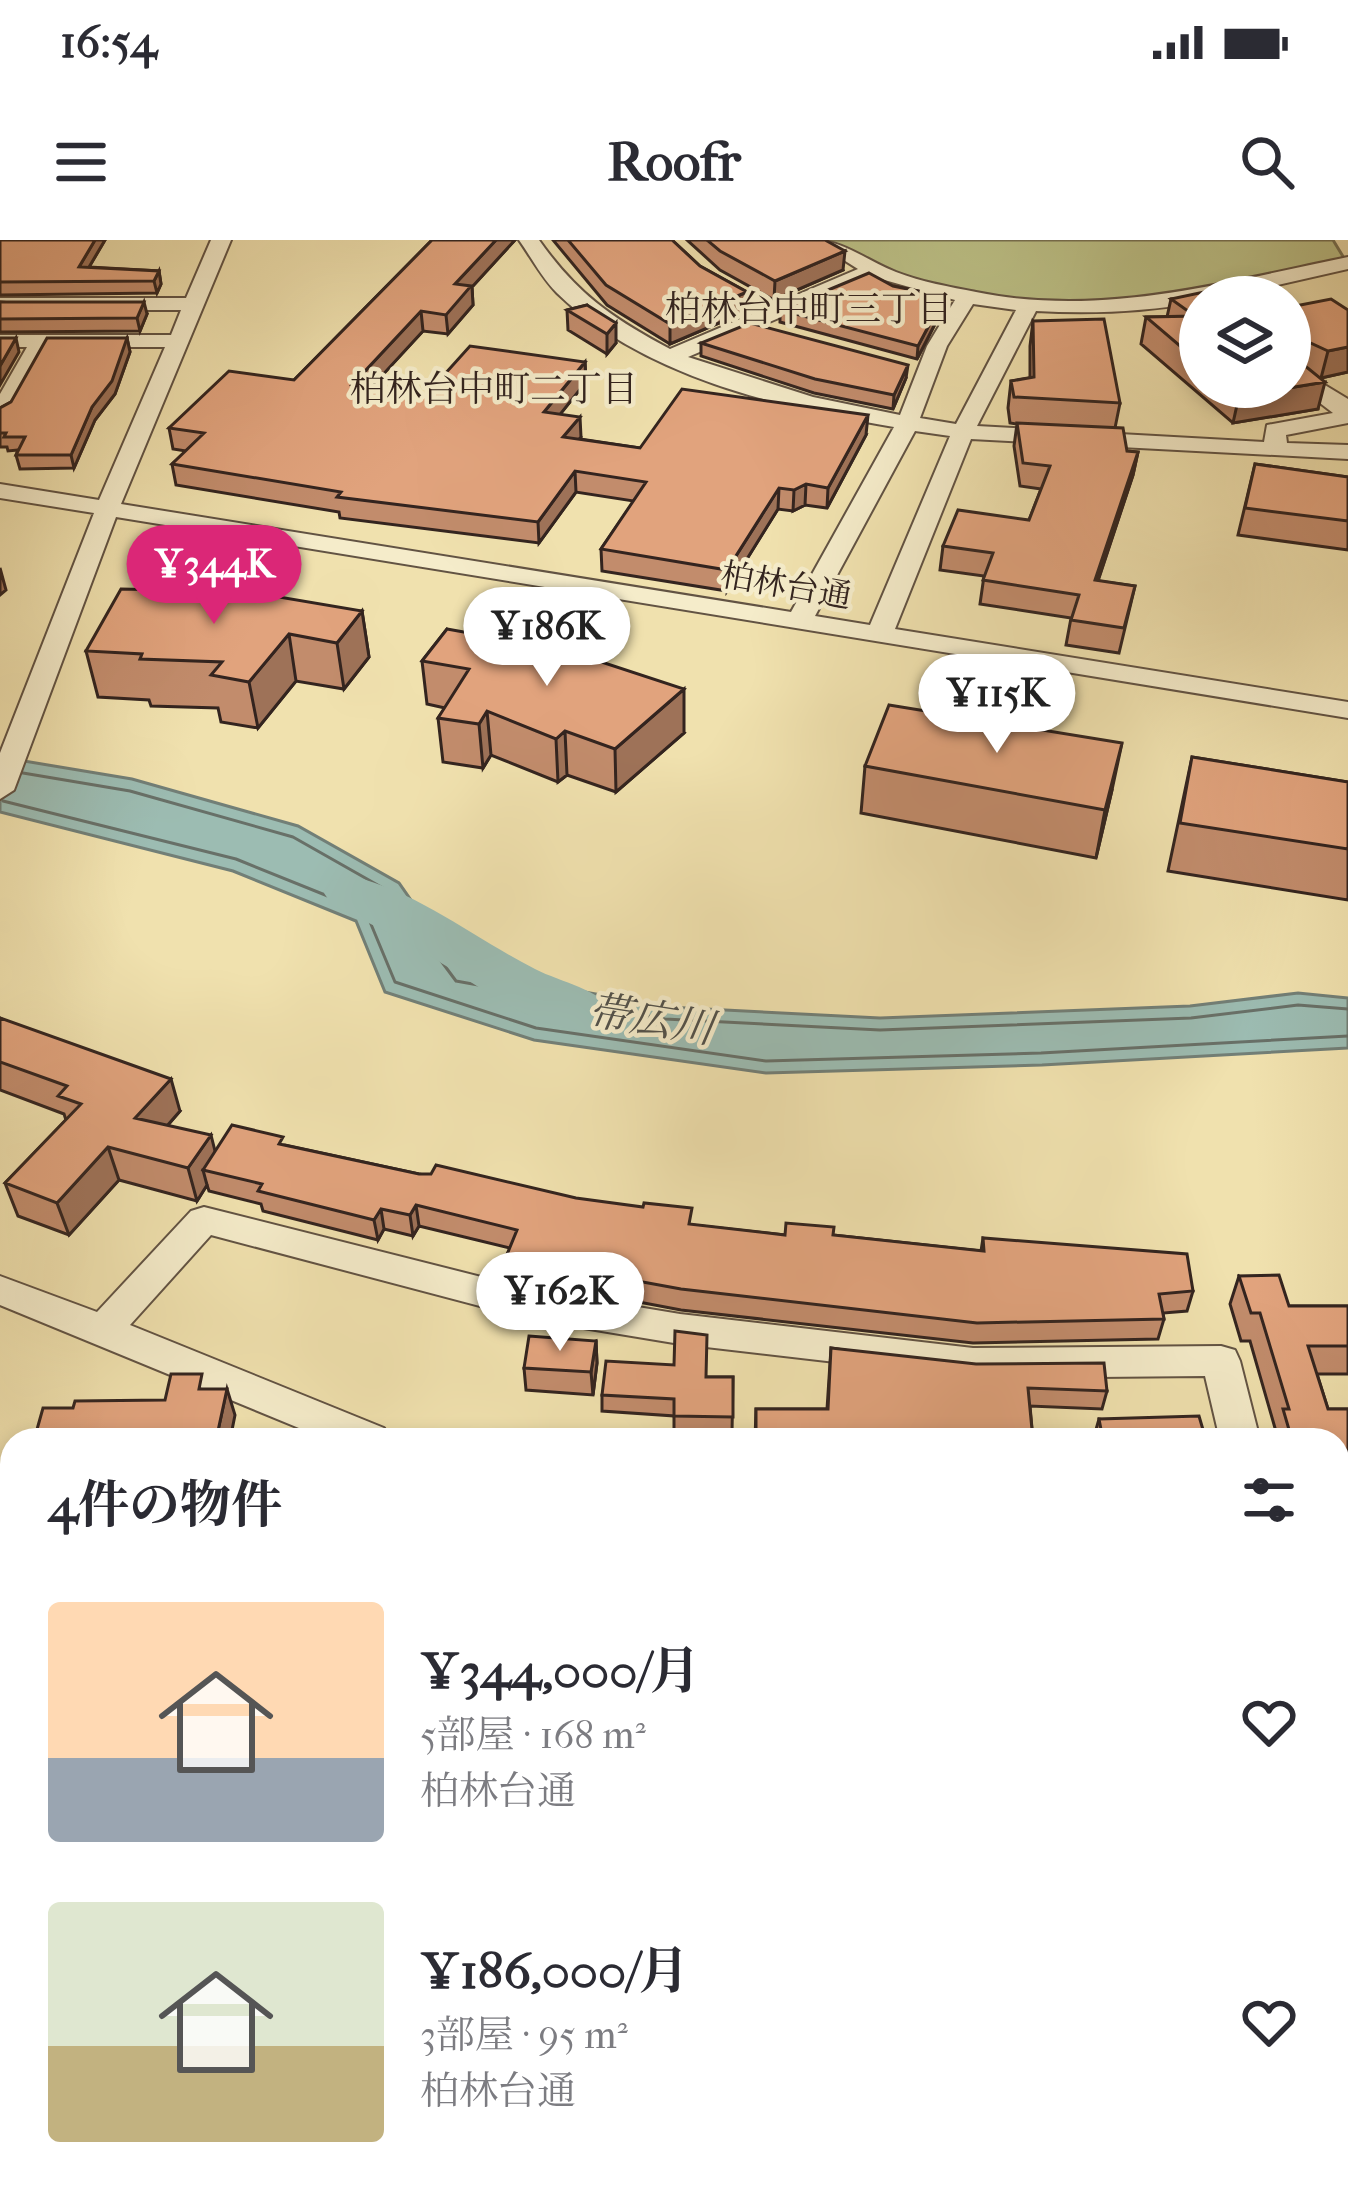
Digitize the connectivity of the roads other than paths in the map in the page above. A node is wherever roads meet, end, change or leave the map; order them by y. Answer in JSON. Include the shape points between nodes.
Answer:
{"nodes":[{"id":1,"x":221,"y":240,"type":"edge"},
{"id":2,"x":529,"y":240,"type":"edge"},
{"id":3,"x":822,"y":240,"type":"edge"},
{"id":4,"x":1333,"y":240,"type":"edge"},
{"id":5,"x":1348,"y":264,"type":"edge"},
{"id":6,"x":873,"y":270,"type":"junction"},
{"id":7,"x":1300,"y":276,"type":"edge"},
{"id":8,"x":968,"y":296,"type":"junction"},
{"id":9,"x":1030,"y":303,"type":"junction"},
{"id":10,"x":1179,"y":303,"type":"edge"},
{"id":11,"x":0,"y":304,"type":"edge"},
{"id":12,"x":195,"y":304,"type":"junction"},
{"id":13,"x":750,"y":312,"type":"junction"},
{"id":14,"x":788,"y":338,"type":"edge"},
{"id":15,"x":0,"y":341,"type":"edge"},
{"id":16,"x":40,"y":341,"type":"junction"},
{"id":17,"x":180,"y":341,"type":"junction"},
{"id":18,"x":672,"y":356,"type":"junction"},
{"id":19,"x":1311,"y":384,"type":"edge"},
{"id":20,"x":0,"y":413,"type":"edge"},
{"id":21,"x":907,"y":424,"type":"junction"},
{"id":22,"x":963,"y":432,"type":"junction"},
{"id":23,"x":1276,"y":451,"type":"junction"},
{"id":24,"x":1348,"y":452,"type":"edge"},
{"id":25,"x":0,"y":490,"type":"edge"},
{"id":26,"x":108,"y":507,"type":"junction"},
{"id":27,"x":799,"y":621,"type":"junction"},
{"id":28,"x":879,"y":635,"type":"junction"},
{"id":29,"x":1348,"y":710,"type":"edge"},
{"id":30,"x":0,"y":790,"type":"edge"},
{"id":31,"x":0,"y":1290,"type":"edge"},
{"id":32,"x":103,"y":1330,"type":"junction"},
{"id":33,"x":341,"y":1428,"type":"edge"},
{"id":34,"x":1237,"y":1428,"type":"edge"}],
"edges":[{"from":1,"to":12,"type":"street"},
{"from":2,"to":18,"type":"street","via":[[584,307]]},
{"from":3,"to":6,"type":"street"},
{"from":4,"to":5,"type":"street"},
{"from":5,"to":7,"type":"street"},
{"from":6,"to":8,"type":"street"},
{"from":6,"to":13,"type":"street","via":[[773,313]]},
{"from":8,"to":9,"type":"street"},
{"from":8,"to":21,"type":"street","via":[[920,370]]},
{"from":9,"to":10,"type":"street"},
{"from":9,"to":22,"type":"street"},
{"from":11,"to":12,"type":"street"},
{"from":12,"to":17,"type":"street"},
{"from":13,"to":14,"type":"street"},
{"from":13,"to":18,"type":"street"},
{"from":15,"to":16,"type":"street"},
{"from":16,"to":17,"type":"street"},
{"from":16,"to":20,"type":"street"},
{"from":17,"to":26,"type":"street"},
{"from":18,"to":21,"type":"street","via":[[736,383]]},
{"from":19,"to":23,"type":"street","via":[[1346,408],[1343,418],[1276,430]]},
{"from":21,"to":22,"type":"street"},
{"from":21,"to":27,"type":"street"},
{"from":22,"to":23,"type":"street"},
{"from":22,"to":28,"type":"street"},
{"from":23,"to":24,"type":"street"},
{"from":25,"to":26,"type":"street","name":"柏林台通"},
{"from":26,"to":27,"type":"street","name":"柏林台通"},
{"from":26,"to":30,"type":"street"},
{"from":27,"to":28,"type":"street","name":"柏林台通"},
{"from":28,"to":29,"type":"street","name":"柏林台通"},
{"from":31,"to":32,"type":"street"},
{"from":32,"to":33,"type":"street"},
{"from":32,"to":34,"type":"street","via":[[204,1220],[529,1304],[680,1329],[973,1363],[1221,1361]]}]}
